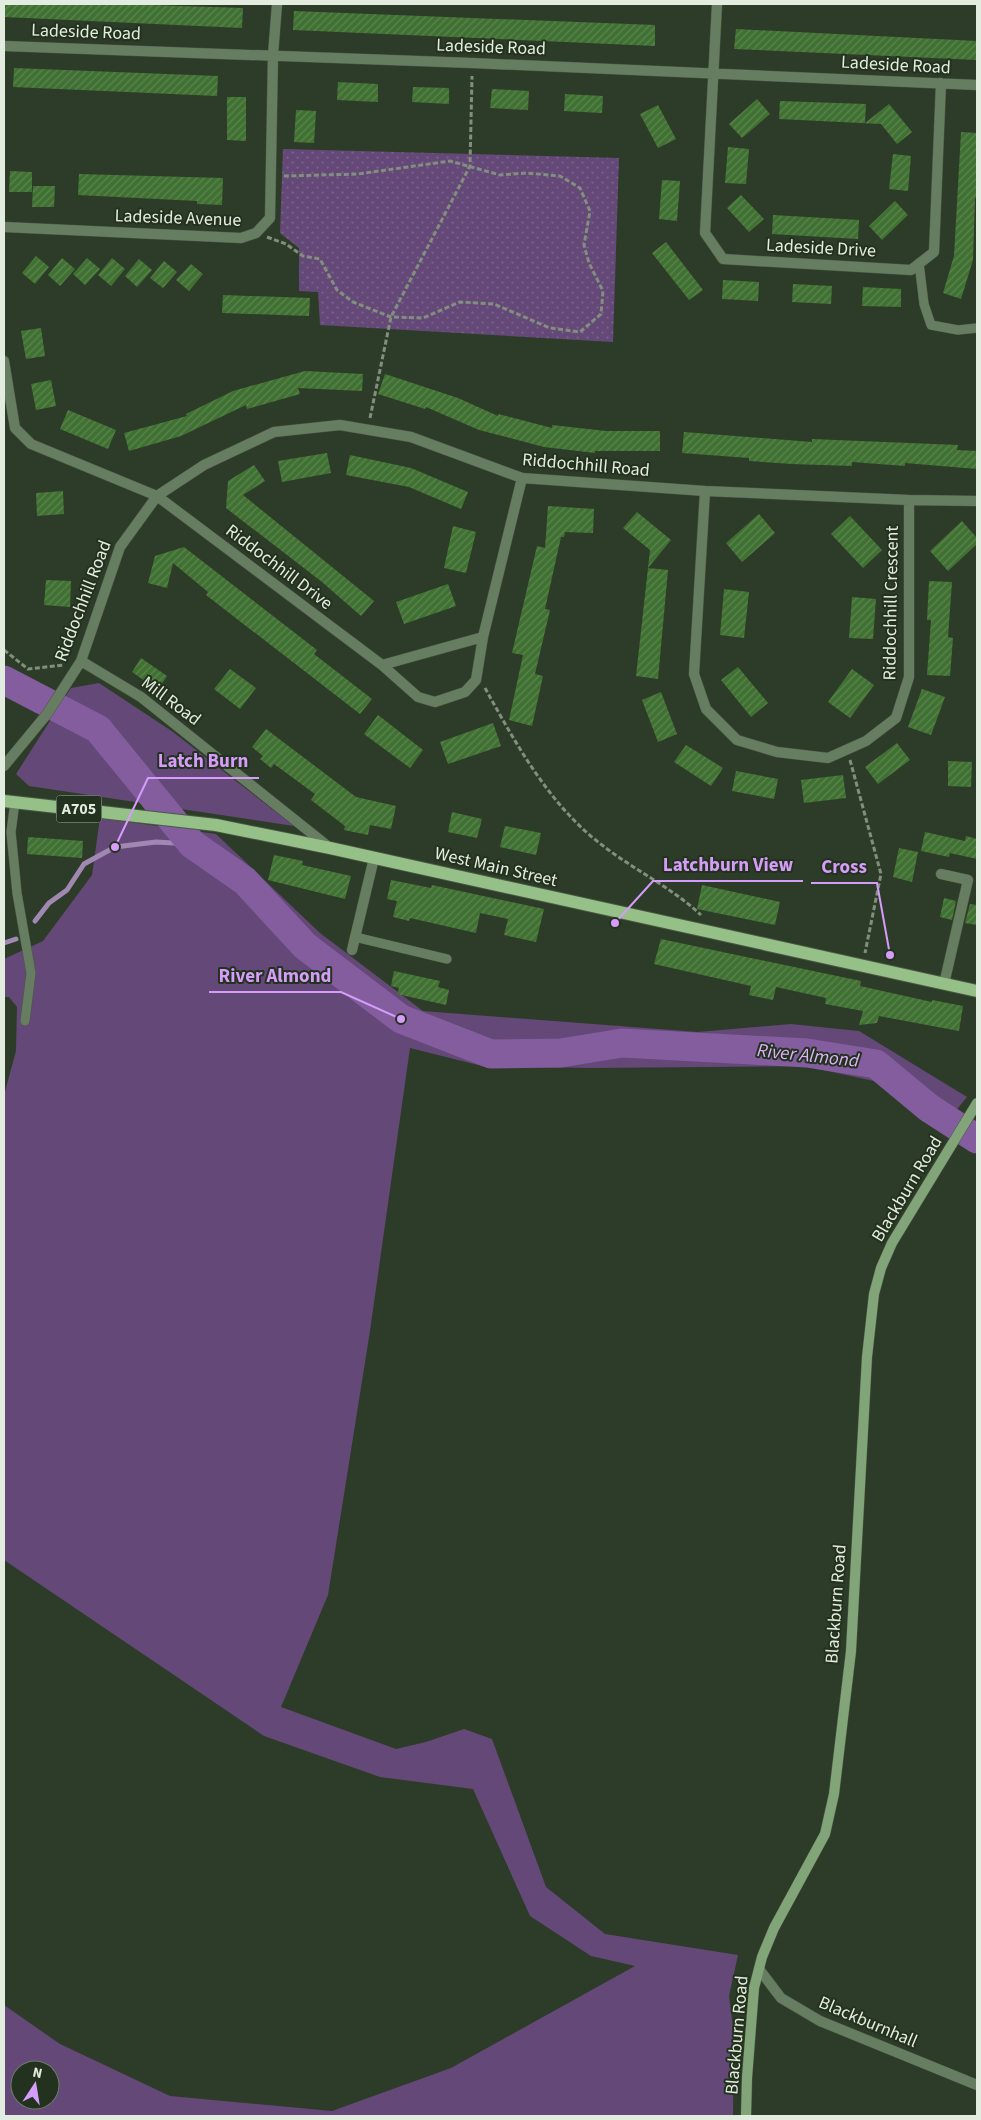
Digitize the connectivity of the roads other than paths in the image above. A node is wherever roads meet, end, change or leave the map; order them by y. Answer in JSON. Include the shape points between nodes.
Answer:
{"nodes":[{"id":1,"x":277,"y":4,"type":"edge"},
{"id":2,"x":717,"y":4,"type":"edge"},
{"id":3,"x":4,"y":46,"type":"edge"},
{"id":4,"x":273,"y":55,"type":"junction"},
{"id":5,"x":714,"y":72,"type":"junction"},
{"id":6,"x":941,"y":83,"type":"junction"},
{"id":7,"x":977,"y":84,"type":"edge"},
{"id":8,"x":4,"y":227,"type":"edge"},
{"id":9,"x":919,"y":263,"type":"junction"},
{"id":10,"x":977,"y":328,"type":"edge"},
{"id":11,"x":4,"y":360,"type":"edge"},
{"id":12,"x":522,"y":478,"type":"junction"},
{"id":13,"x":705,"y":491,"type":"junction"},
{"id":14,"x":157,"y":496,"type":"junction"},
{"id":15,"x":909,"y":500,"type":"junction"},
{"id":16,"x":977,"y":501,"type":"edge"},
{"id":17,"x":483,"y":637,"type":"junction"},
{"id":18,"x":81,"y":661,"type":"junction"},
{"id":19,"x":382,"y":665,"type":"junction"},
{"id":20,"x":4,"y":766,"type":"edge"},
{"id":21,"x":9,"y":801,"type":"edge"},
{"id":22,"x":330,"y":848,"type":"junction"},
{"id":23,"x":374,"y":858,"type":"junction"},
{"id":24,"x":941,"y":874,"type":"dead end"},
{"id":25,"x":355,"y":937,"type":"junction"},
{"id":26,"x":352,"y":950,"type":"dead end"},
{"id":27,"x":447,"y":959,"type":"dead end"},
{"id":28,"x":944,"y":984,"type":"junction"},
{"id":29,"x":977,"y":991,"type":"edge"},
{"id":30,"x":25,"y":1021,"type":"dead end"},
{"id":31,"x":977,"y":1103,"type":"edge"},
{"id":32,"x":759,"y":1969,"type":"junction"},
{"id":33,"x":977,"y":2085,"type":"edge"},
{"id":34,"x":746,"y":2116,"type":"edge"}],
"edges":[{"from":1,"to":4,"type":"street","name":"Ladeside Avenue"},
{"from":2,"to":5,"type":"street"},
{"from":3,"to":4,"type":"street","name":"Ladeside Road"},
{"from":4,"to":5,"type":"street","name":"Ladeside Road"},
{"from":4,"to":8,"type":"street","name":"Ladeside Avenue","via":[[270,218],[256,233],[241,238]]},
{"from":5,"to":6,"type":"street","name":"Ladeside Road"},
{"from":5,"to":9,"type":"street","name":"Ladeside Drive","via":[[705,232],[723,259],[911,270]]},
{"from":6,"to":7,"type":"street","name":"Ladeside Road"},
{"from":6,"to":9,"type":"street","via":[[934,252]]},
{"from":9,"to":10,"type":"lane","via":[[924,304],[931,326],[958,330]]},
{"from":11,"to":14,"type":"street","via":[[15,428],[31,444]]},
{"from":12,"to":13,"type":"street","name":"Riddochhill Road"},
{"from":12,"to":14,"type":"street","name":"Riddochhill Road","via":[[411,437],[340,425],[274,432],[204,465]]},
{"from":12,"to":17,"type":"street"},
{"from":13,"to":15,"type":"street","name":"Riddochhill Road"},
{"from":13,"to":15,"type":"street","name":"Riddochhill Crescent","via":[[694,674],[706,709],[737,740],[777,752],[828,758],[866,741],[896,718],[909,677]]},
{"from":14,"to":18,"type":"street","name":"Riddochhill Road","via":[[120,547]]},
{"from":14,"to":19,"type":"street","name":"Riddochhill Drive"},
{"from":15,"to":16,"type":"street","name":"Riddochhill Road"},
{"from":17,"to":19,"type":"street"},
{"from":17,"to":19,"type":"street","name":"Riddochhill Drive","via":[[476,680],[465,692],[435,702],[418,697]]},
{"from":18,"to":20,"type":"street","name":"Riddochhill Road","via":[[47,714]]},
{"from":18,"to":22,"type":"street","name":"Mill Road","via":[[141,697]]},
{"from":21,"to":22,"type":"main road","name":"West Main Street","number":"A705","via":[[155,817]]},
{"from":21,"to":30,"type":"lane","via":[[17,894],[31,973]]},
{"from":22,"to":23,"type":"main road","name":"West Main Street","number":"A705"},
{"from":23,"to":25,"type":"street"},
{"from":23,"to":28,"type":"main road","name":"West Main Street","number":"A705"},
{"from":24,"to":28,"type":"street","via":[[968,880]]},
{"from":25,"to":26,"type":"street"},
{"from":25,"to":27,"type":"lane"},
{"from":28,"to":29,"type":"main road","name":"West Main Street","number":"A705"},
{"from":31,"to":32,"type":"main road","name":"Blackburn Road","via":[[892,1243],[874,1294],[867,1357],[851,1651],[834,1794],[825,1834],[774,1928]]},
{"from":32,"to":33,"type":"street","name":"Blackburnhall","via":[[781,1998],[820,2021]]},
{"from":32,"to":34,"type":"main road","name":"Blackburn Road","via":[[754,1988]]}]}
